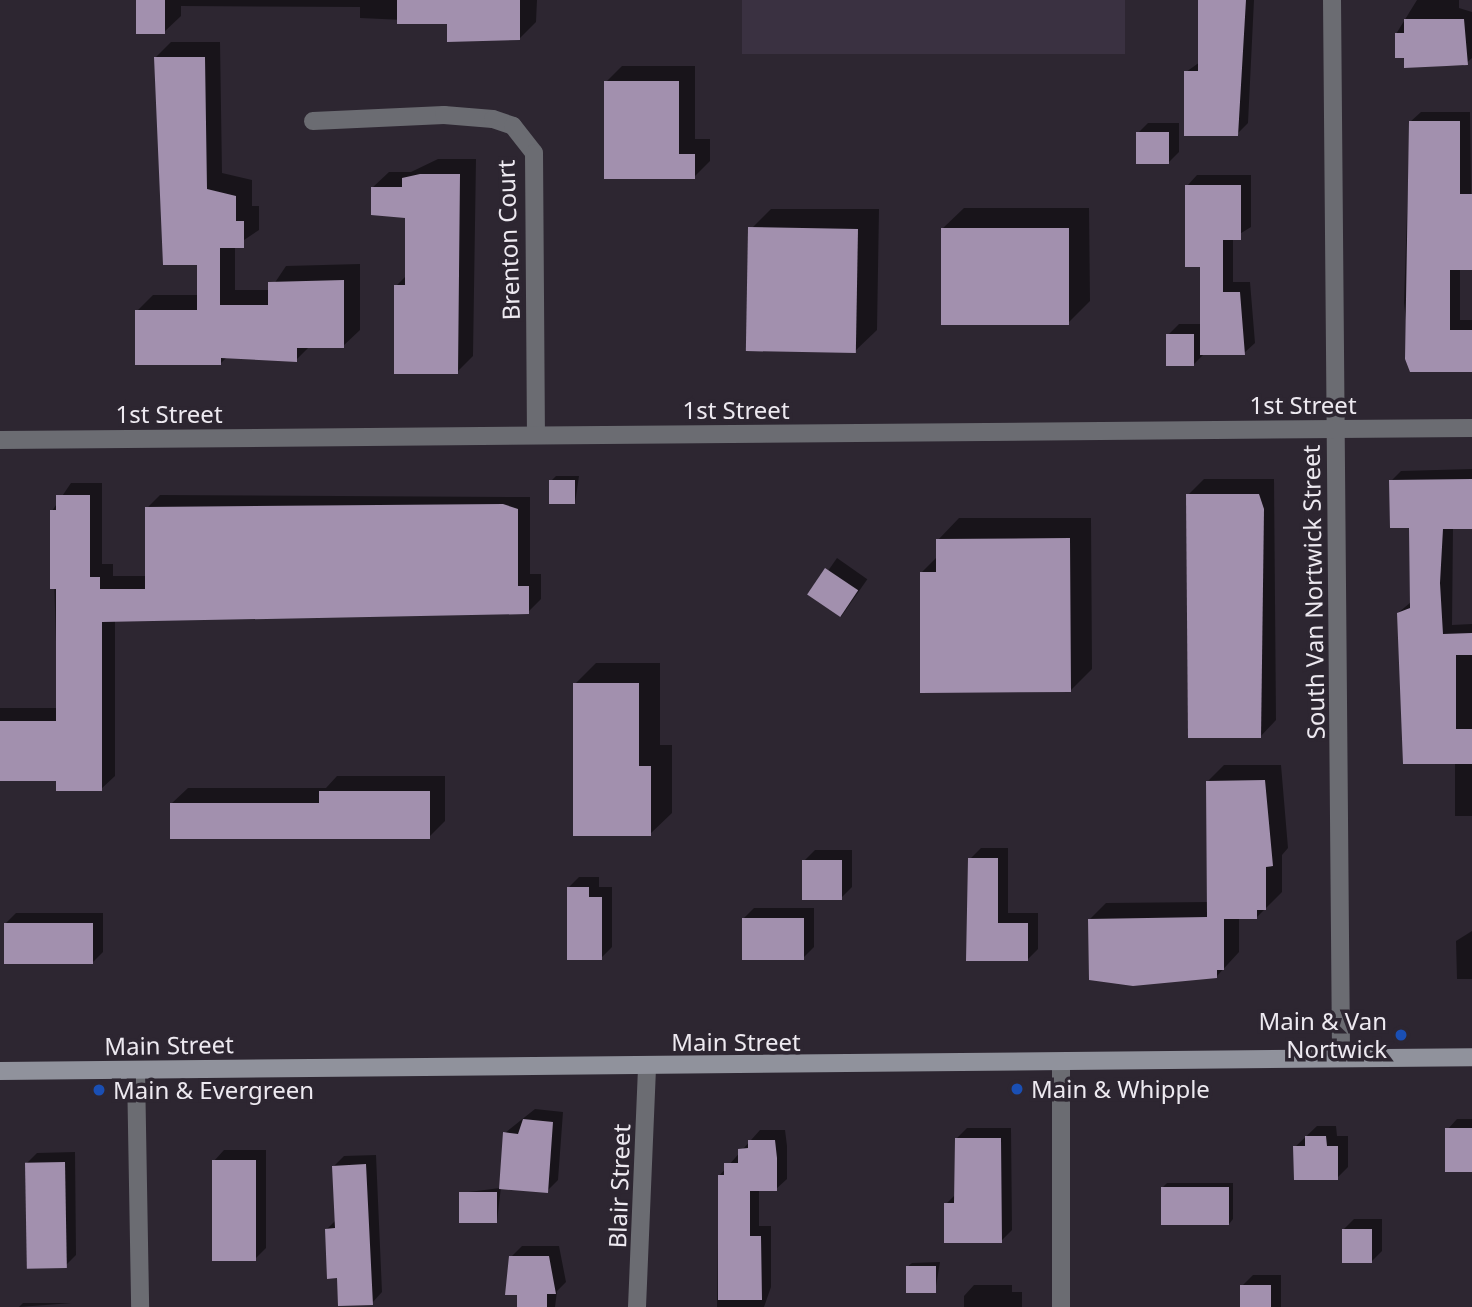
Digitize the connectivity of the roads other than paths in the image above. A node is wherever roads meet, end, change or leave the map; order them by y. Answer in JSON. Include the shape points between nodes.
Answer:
{"nodes":[{"id":1,"x":1332,"y":0,"type":"edge"},
{"id":2,"x":313,"y":121,"type":"dead end"},
{"id":3,"x":1472,"y":428,"type":"edge"},
{"id":4,"x":1336,"y":430,"type":"junction"},
{"id":5,"x":536,"y":435,"type":"junction"},
{"id":6,"x":0,"y":440,"type":"edge"},
{"id":7,"x":1472,"y":1057,"type":"edge"},
{"id":8,"x":1341,"y":1058,"type":"junction"},
{"id":9,"x":1061,"y":1064,"type":"junction"},
{"id":10,"x":647,"y":1067,"type":"junction"},
{"id":11,"x":136,"y":1070,"type":"junction"},
{"id":12,"x":0,"y":1071,"type":"edge"},
{"id":13,"x":139,"y":1307,"type":"edge"},
{"id":14,"x":637,"y":1307,"type":"edge"},
{"id":15,"x":1061,"y":1307,"type":"edge"}],
"edges":[{"from":1,"to":4,"type":"street","name":"South Van Nortwick Street"},
{"from":2,"to":5,"type":"street","name":"Brenton Court","via":[[444,115],[493,119],[513,126],[534,153]]},
{"from":3,"to":4,"type":"street","name":"1st Street"},
{"from":4,"to":5,"type":"street","name":"1st Street"},
{"from":4,"to":8,"type":"street","name":"South Van Nortwick Street"},
{"from":5,"to":6,"type":"street","name":"1st Street"},
{"from":7,"to":8,"type":"main road","name":"Main Street"},
{"from":8,"to":9,"type":"main road","name":"Main Street"},
{"from":9,"to":10,"type":"main road","name":"Main Street"},
{"from":9,"to":15,"type":"street"},
{"from":10,"to":11,"type":"main road","name":"Main Street"},
{"from":10,"to":14,"type":"street","name":"Blair Street"},
{"from":11,"to":12,"type":"main road","name":"Main Street"},
{"from":11,"to":13,"type":"street"}]}
